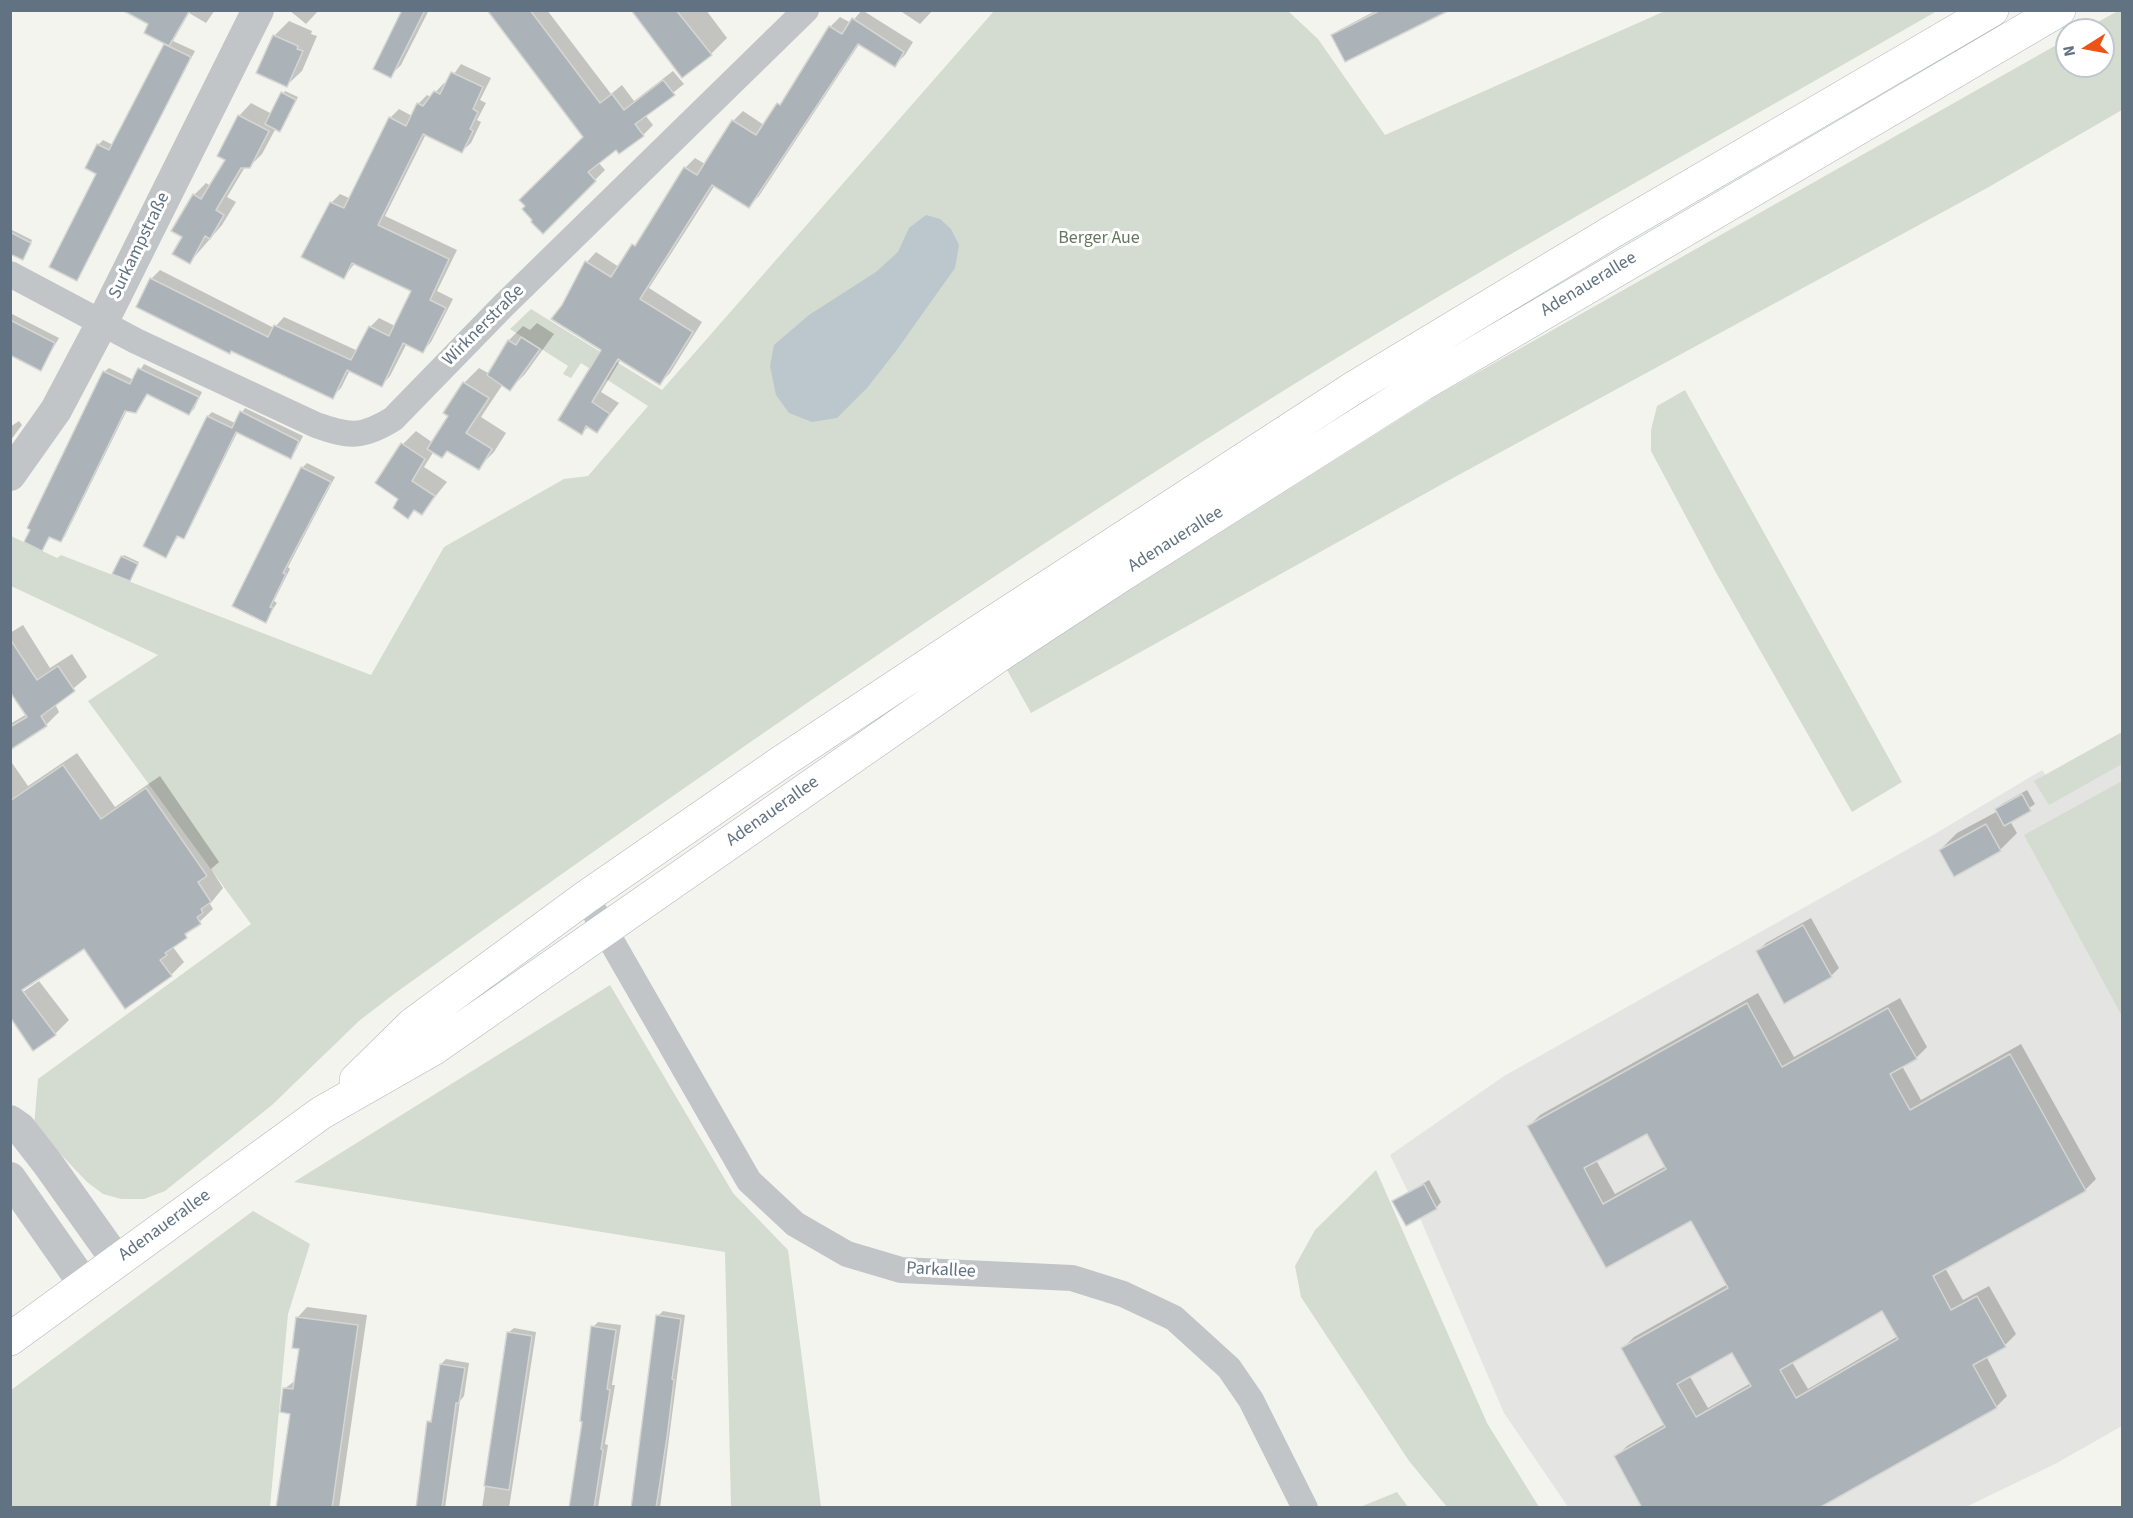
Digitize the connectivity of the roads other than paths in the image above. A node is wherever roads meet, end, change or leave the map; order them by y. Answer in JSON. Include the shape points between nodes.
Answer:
{"nodes":[{"id":1,"x":258,"y":10,"type":"edge"},
{"id":2,"x":806,"y":10,"type":"edge"},
{"id":3,"x":1992,"y":10,"type":"edge"},
{"id":4,"x":2059,"y":10,"type":"edge"},
{"id":5,"x":10,"y":274,"type":"edge"},
{"id":6,"x":102,"y":323,"type":"junction"},
{"id":7,"x":10,"y":475,"type":"edge"},
{"id":8,"x":586,"y":897,"type":"junction"},
{"id":9,"x":604,"y":929,"type":"junction"},
{"id":10,"x":321,"y":1113,"type":"junction"},
{"id":11,"x":10,"y":1121,"type":"edge"},
{"id":12,"x":10,"y":1178,"type":"edge"},
{"id":13,"x":117,"y":1261,"type":"junction"},
{"id":14,"x":84,"y":1284,"type":"junction"},
{"id":15,"x":10,"y":1339,"type":"edge"},
{"id":16,"x":1305,"y":1508,"type":"edge"}],
"edges":[{"from":1,"to":6,"type":"street","name":"Surkampstraße"},
{"from":2,"to":6,"type":"street","name":"Wirknerstraße","via":[[393,419],[372,432],[345,436],[316,425]]},
{"from":3,"to":8,"type":"main road","name":"Adenauerallee","via":[[1354,387],[780,762]]},
{"from":4,"to":9,"type":"main road","name":"Adenauerallee","via":[[1411,391],[998,656]]},
{"from":5,"to":6,"type":"street","name":"Wirknerstraße"},
{"from":6,"to":7,"type":"street","name":"Surkampstraße","via":[[56,410]]},
{"from":8,"to":9,"type":"street","name":"Parkallee"},
{"from":8,"to":10,"type":"main road","name":"Adenauerallee","via":[[413,1024]]},
{"from":9,"to":10,"type":"main road","name":"Adenauerallee","via":[[434,1049]]},
{"from":9,"to":16,"type":"street","name":"Parkallee","via":[[749,1181],[795,1224],[847,1254],[901,1270],[1072,1278],[1123,1293],[1174,1318],[1229,1368],[1251,1400]]},
{"from":10,"to":13,"type":"main road","name":"Adenauerallee"},
{"from":11,"to":13,"type":"street","via":[[48,1164]]},
{"from":12,"to":14,"type":"street"},
{"from":13,"to":14,"type":"main road","name":"Adenauerallee"},
{"from":14,"to":15,"type":"main road","name":"Adenauerallee"}]}
